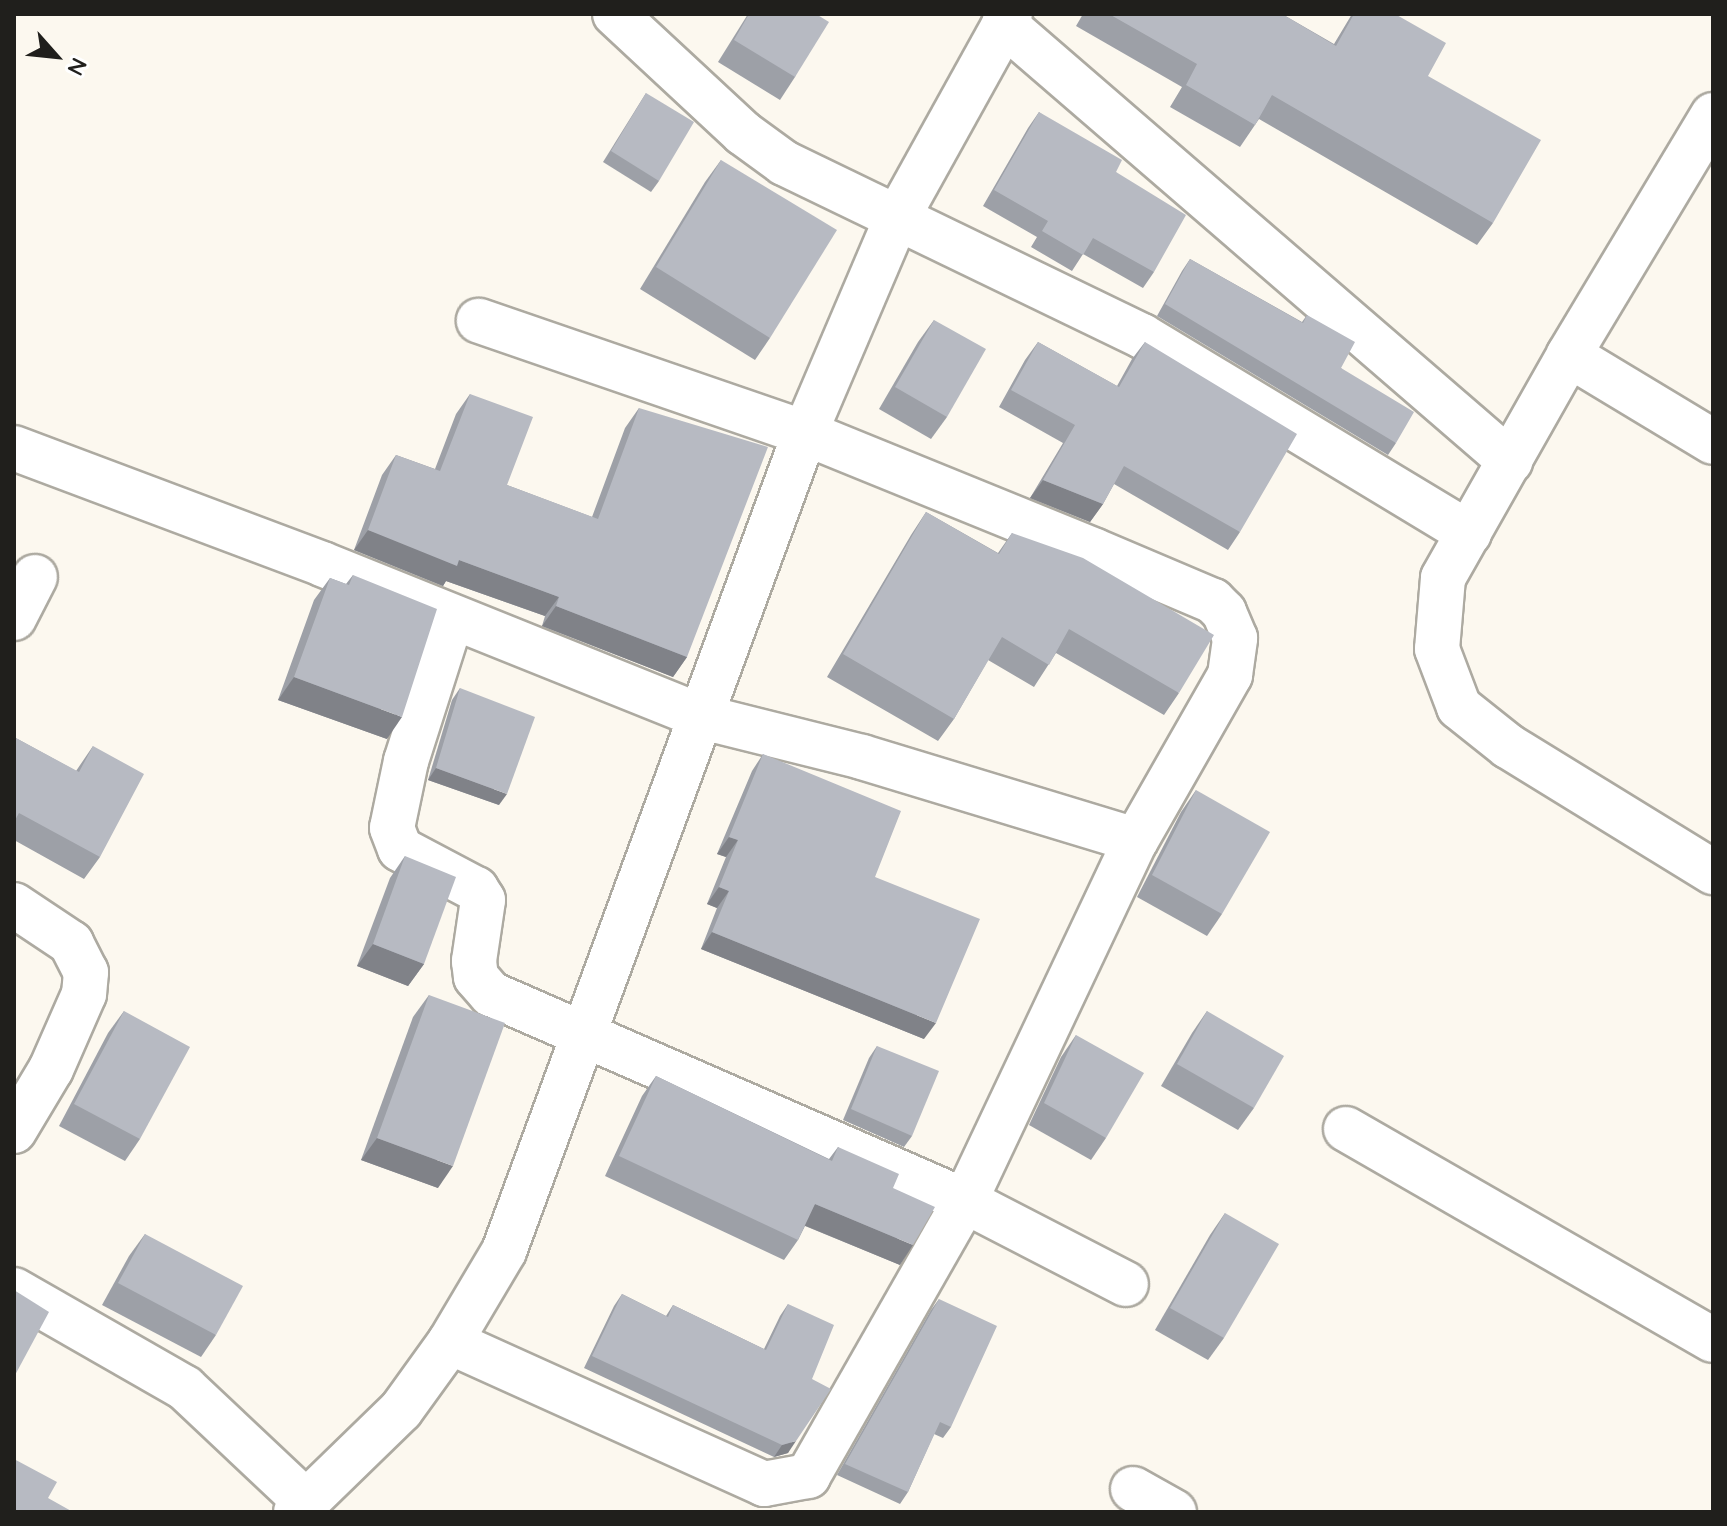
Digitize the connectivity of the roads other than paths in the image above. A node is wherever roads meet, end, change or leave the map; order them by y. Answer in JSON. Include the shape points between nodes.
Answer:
{"nodes":[{"id":1,"x":615,"y":14,"type":"edge"},
{"id":2,"x":1007,"y":19,"type":"edge"},
{"id":3,"x":1713,"y":115,"type":"edge"},
{"id":4,"x":896,"y":220,"type":"junction"},
{"id":5,"x":479,"y":321,"type":"dead end"},
{"id":6,"x":1569,"y":355,"type":"junction"},
{"id":7,"x":805,"y":433,"type":"junction"},
{"id":8,"x":1713,"y":442,"type":"edge"},
{"id":9,"x":14,"y":448,"type":"edge"},
{"id":10,"x":1510,"y":461,"type":"junction"},
{"id":11,"x":1469,"y":533,"type":"junction"},
{"id":12,"x":35,"y":577,"type":"dead end"},
{"id":13,"x":452,"y":617,"type":"junction"},
{"id":14,"x":14,"y":618,"type":"edge"},
{"id":15,"x":702,"y":717,"type":"junction"},
{"id":16,"x":1136,"y":840,"type":"junction"},
{"id":17,"x":1713,"y":872,"type":"edge"},
{"id":18,"x":14,"y":905,"type":"edge"},
{"id":19,"x":582,"y":1031,"type":"junction"},
{"id":20,"x":1346,"y":1129,"type":"dead end"},
{"id":21,"x":14,"y":1131,"type":"edge"},
{"id":22,"x":965,"y":1201,"type":"junction"},
{"id":23,"x":1126,"y":1284,"type":"dead end"},
{"id":24,"x":14,"y":1290,"type":"edge"},
{"id":25,"x":1713,"y":1340,"type":"edge"},
{"id":26,"x":450,"y":1342,"type":"junction"},
{"id":27,"x":1133,"y":1489,"type":"dead end"},
{"id":28,"x":305,"y":1502,"type":"edge"},
{"id":29,"x":1174,"y":1512,"type":"edge"}],
"edges":[{"from":1,"to":4,"type":"street","via":[[753,140],[829,189]]},
{"from":2,"to":4,"type":"street"},
{"from":2,"to":10,"type":"street"},
{"from":3,"to":6,"type":"street"},
{"from":4,"to":7,"type":"street"},
{"from":4,"to":11,"type":"street","via":[[1142,336]]},
{"from":5,"to":7,"type":"street"},
{"from":6,"to":8,"type":"street"},
{"from":6,"to":10,"type":"street"},
{"from":7,"to":15,"type":"street"},
{"from":7,"to":16,"type":"street","via":[[1213,601],[1224,612],[1235,638],[1230,675]]},
{"from":9,"to":13,"type":"street"},
{"from":10,"to":11,"type":"street"},
{"from":11,"to":17,"type":"street","via":[[1443,578],[1437,649],[1459,707],[1508,746]]},
{"from":12,"to":14,"type":"street"},
{"from":13,"to":15,"type":"street"},
{"from":13,"to":19,"type":"street","via":[[406,761],[392,828],[400,849],[476,889],[483,900],[474,961],[476,977],[491,994]]},
{"from":15,"to":16,"type":"street","via":[[862,757]]},
{"from":15,"to":19,"type":"street"},
{"from":16,"to":22,"type":"street"},
{"from":18,"to":21,"type":"street","via":[[71,943],[86,972],[84,994],[51,1069]]},
{"from":19,"to":22,"type":"street"},
{"from":19,"to":26,"type":"street","via":[[504,1251]]},
{"from":20,"to":25,"type":"street"},
{"from":22,"to":23,"type":"street"},
{"from":22,"to":26,"type":"street","via":[[897,1311],[808,1476],[786,1483],[764,1484]]},
{"from":24,"to":28,"type":"street","via":[[185,1388]]},
{"from":26,"to":28,"type":"street","via":[[401,1410]]},
{"from":27,"to":29,"type":"street"}]}
